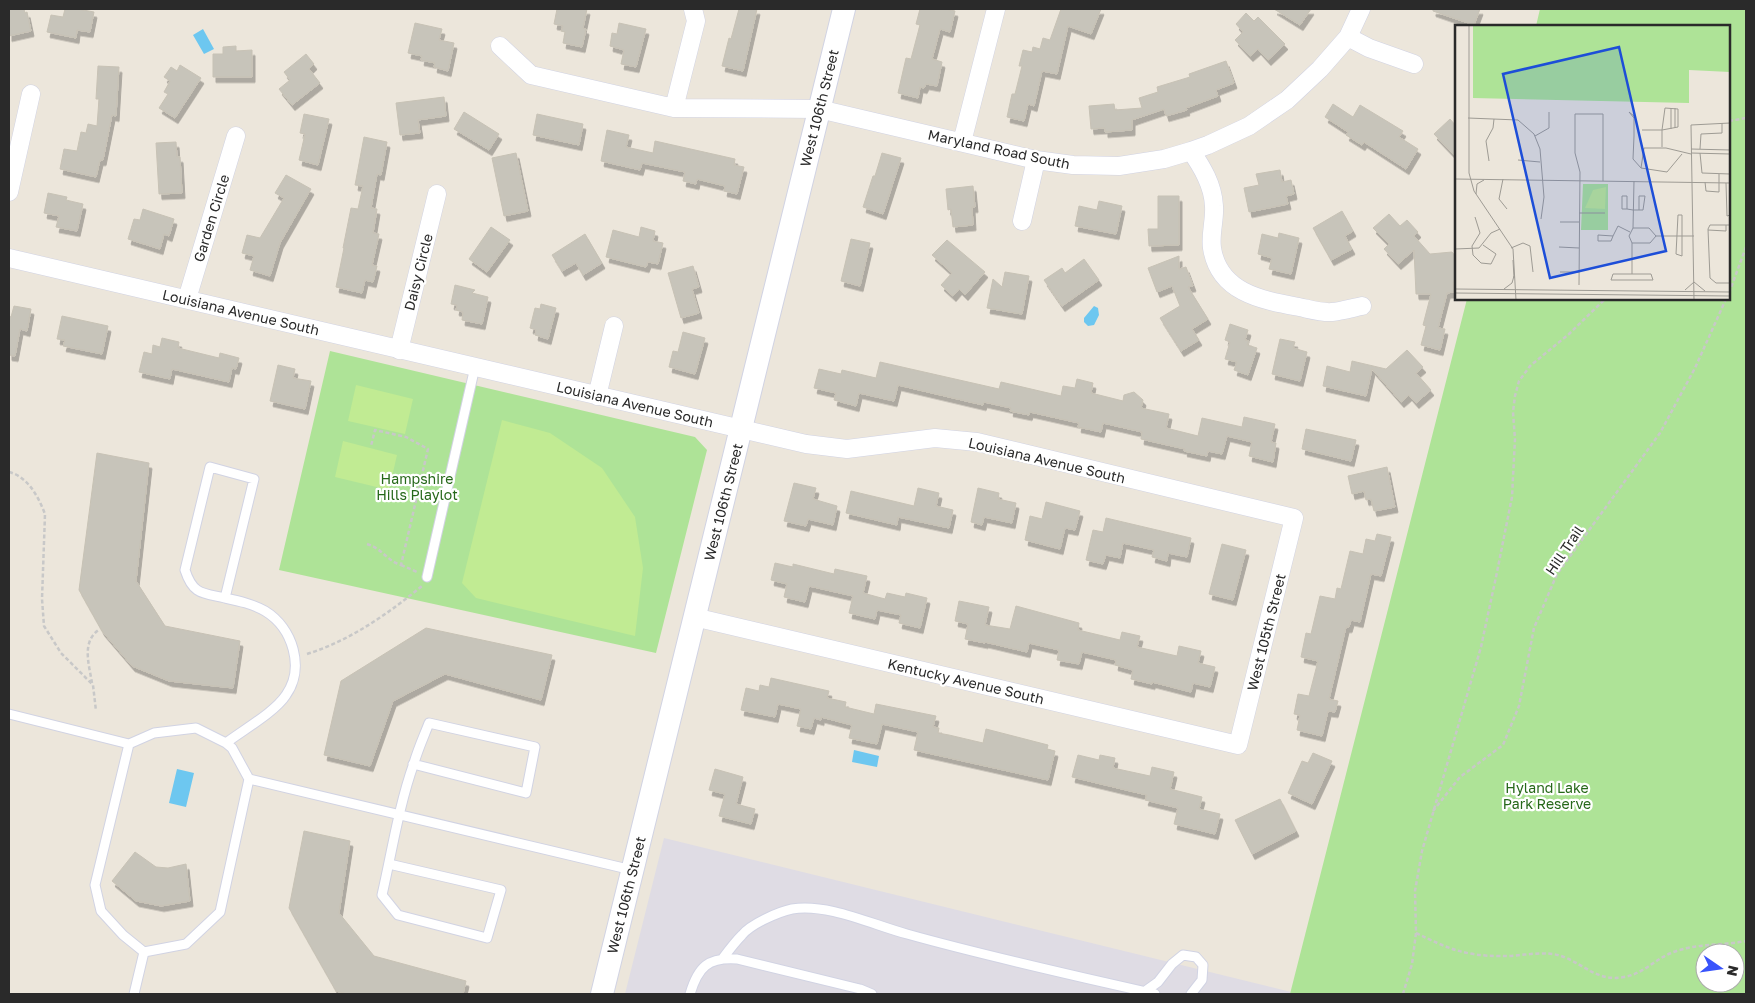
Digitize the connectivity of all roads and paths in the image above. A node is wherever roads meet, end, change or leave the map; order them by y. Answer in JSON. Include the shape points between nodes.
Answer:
{"nodes":[{"id":1,"x":693,"y":9,"type":"edge"},
{"id":2,"x":844,"y":9,"type":"edge"},
{"id":3,"x":996,"y":9,"type":"edge"},
{"id":4,"x":1361,"y":9,"type":"edge"},
{"id":5,"x":1348,"y":37,"type":"junction"},
{"id":6,"x":500,"y":46,"type":"dead end"},
{"id":7,"x":1414,"y":64,"type":"dead end"},
{"id":8,"x":31,"y":94,"type":"dead end"},
{"id":9,"x":674,"y":108,"type":"junction"},
{"id":10,"x":819,"y":109,"type":"junction"},
{"id":11,"x":1746,"y":118,"type":"edge"},
{"id":12,"x":1730,"y":121,"type":"edge"},
{"id":13,"x":236,"y":136,"type":"dead end"},
{"id":14,"x":962,"y":142,"type":"junction"},
{"id":15,"x":1191,"y":151,"type":"junction"},
{"id":16,"x":1036,"y":160,"type":"junction"},
{"id":17,"x":9,"y":192,"type":"edge"},
{"id":18,"x":437,"y":194,"type":"dead end"},
{"id":19,"x":1022,"y":221,"type":"dead end"},
{"id":20,"x":1746,"y":247,"type":"edge"},
{"id":21,"x":9,"y":258,"type":"edge"},
{"id":22,"x":1730,"y":290,"type":"edge"},
{"id":23,"x":187,"y":299,"type":"junction"},
{"id":24,"x":1604,"y":300,"type":"edge"},
{"id":25,"x":1726,"y":300,"type":"edge"},
{"id":26,"x":1362,"y":306,"type":"dead end"},
{"id":27,"x":614,"y":326,"type":"dead end"},
{"id":28,"x":399,"y":350,"type":"junction"},
{"id":29,"x":476,"y":367,"type":"junction"},
{"id":30,"x":597,"y":396,"type":"junction"},
{"id":31,"x":741,"y":429,"type":"junction"},
{"id":32,"x":371,"y":446,"type":"dead end"},
{"id":33,"x":9,"y":472,"type":"edge"},
{"id":34,"x":1294,"y":518,"type":"joint"},
{"id":35,"x":368,"y":544,"type":"dead end"},
{"id":36,"x":401,"y":565,"type":"junction"},
{"id":37,"x":427,"y":577,"type":"junction"},
{"id":38,"x":225,"y":598,"type":"junction"},
{"id":39,"x":694,"y":617,"type":"junction"},
{"id":40,"x":100,"y":629,"type":"dead end"},
{"id":41,"x":296,"y":658,"type":"junction"},
{"id":42,"x":93,"y":684,"type":"junction"},
{"id":43,"x":96,"y":711,"type":"dead end"},
{"id":44,"x":9,"y":714,"type":"edge"},
{"id":45,"x":226,"y":743,"type":"junction"},
{"id":46,"x":129,"y":744,"type":"junction"},
{"id":47,"x":1238,"y":745,"type":"joint"},
{"id":48,"x":414,"y":764,"type":"junction"},
{"id":49,"x":250,"y":779,"type":"junction"},
{"id":50,"x":1432,"y":812,"type":"junction"},
{"id":51,"x":400,"y":815,"type":"junction"},
{"id":52,"x":389,"y":864,"type":"junction"},
{"id":53,"x":632,"y":870,"type":"junction"},
{"id":54,"x":1416,"y":933,"type":"junction"},
{"id":55,"x":1746,"y":940,"type":"edge"},
{"id":56,"x":144,"y":952,"type":"junction"},
{"id":57,"x":722,"y":958,"type":"junction"},
{"id":58,"x":1144,"y":992,"type":"junction"},
{"id":59,"x":134,"y":994,"type":"edge"},
{"id":60,"x":602,"y":994,"type":"edge"},
{"id":61,"x":690,"y":994,"type":"edge"},
{"id":62,"x":872,"y":994,"type":"edge"},
{"id":63,"x":1155,"y":994,"type":"edge"},
{"id":64,"x":1191,"y":994,"type":"edge"},
{"id":65,"x":1403,"y":994,"type":"edge"}],
"edges":[{"from":1,"to":9,"type":"street","via":[[696,21]]},
{"from":2,"to":10,"type":"street","name":"West 106th Street"},
{"from":3,"to":14,"type":"street"},
{"from":4,"to":5,"type":"street","name":"Maryland Road South"},
{"from":5,"to":7,"type":"street"},
{"from":5,"to":15,"type":"street","name":"Maryland Road South","via":[[1287,100],[1249,126]]},
{"from":6,"to":9,"type":"street","name":"Maryland Road South","via":[[531,75]]},
{"from":8,"to":17,"type":"street"},
{"from":9,"to":10,"type":"street","name":"Maryland Road South"},
{"from":10,"to":14,"type":"street","name":"Maryland Road South"},
{"from":10,"to":31,"type":"street","name":"West 106th Street"},
{"from":11,"to":12,"type":"path"},
{"from":13,"to":23,"type":"street","name":"Garden Circle"},
{"from":14,"to":16,"type":"street","name":"Maryland Road South"},
{"from":15,"to":16,"type":"street","name":"Maryland Road South","via":[[1119,166]]},
{"from":15,"to":26,"type":"street","via":[[1211,187],[1214,206],[1212,247],[1217,266],[1229,281],[1244,294],[1263,301],[1330,312]]},
{"from":16,"to":19,"type":"street"},
{"from":18,"to":28,"type":"street","name":"Daisy Circle"},
{"from":20,"to":22,"type":"path"},
{"from":21,"to":23,"type":"street","name":"Louisiana Avenue South"},
{"from":23,"to":28,"type":"street","name":"Louisiana Avenue South"},
{"from":24,"to":50,"type":"path","via":[[1570,334],[1530,366],[1514,396],[1512,496],[1481,647]]},
{"from":25,"to":50,"type":"path","name":"Hill Trail","via":[[1695,368],[1660,433],[1557,574],[1534,628],[1519,706],[1502,746],[1460,777]]},
{"from":27,"to":30,"type":"street"},
{"from":28,"to":29,"type":"street","name":"Louisiana Avenue South"},
{"from":29,"to":30,"type":"street","name":"Louisiana Avenue South"},
{"from":29,"to":37,"type":"lane"},
{"from":30,"to":31,"type":"street","name":"Louisiana Avenue South"},
{"from":31,"to":34,"type":"street","name":"Louisiana Avenue South","via":[[806,444],[847,449],[935,438],[977,442]]},
{"from":31,"to":39,"type":"street","name":"West 106th Street"},
{"from":32,"to":36,"type":"path","via":[[375,430],[406,437],[428,449]]},
{"from":33,"to":42,"type":"path","via":[[27,482],[45,514],[44,626],[61,653]]},
{"from":34,"to":47,"type":"street","name":"West 105th Street"},
{"from":35,"to":36,"type":"path","via":[[377,547],[393,563]]},
{"from":36,"to":37,"type":"path"},
{"from":37,"to":41,"type":"path","via":[[425,584],[399,605],[358,632]]},
{"from":38,"to":38,"type":"lane","via":[[254,478],[210,467],[185,570],[189,583],[199,592]]},
{"from":38,"to":41,"type":"lane","via":[[268,612],[290,638]]},
{"from":39,"to":47,"type":"street","name":"Kentucky Avenue South"},
{"from":39,"to":53,"type":"street","name":"West 106th Street"},
{"from":40,"to":42,"type":"path","via":[[94,632],[87,651]]},
{"from":41,"to":45,"type":"lane","via":[[287,694]]},
{"from":42,"to":43,"type":"path"},
{"from":44,"to":46,"type":"lane"},
{"from":45,"to":46,"type":"lane","via":[[196,728],[154,734]]},
{"from":45,"to":49,"type":"lane"},
{"from":46,"to":56,"type":"lane","via":[[95,885],[101,911]]},
{"from":48,"to":48,"type":"lane","via":[[526,793],[535,747],[429,723]]},
{"from":48,"to":51,"type":"lane"},
{"from":49,"to":51,"type":"lane"},
{"from":49,"to":56,"type":"lane","via":[[220,912],[186,944]]},
{"from":50,"to":54,"type":"path","via":[[1415,891]]},
{"from":51,"to":52,"type":"lane"},
{"from":51,"to":53,"type":"lane"},
{"from":52,"to":52,"type":"lane","via":[[382,895],[398,915],[487,938],[502,890]]},
{"from":53,"to":60,"type":"street","name":"West 106th Street"},
{"from":54,"to":55,"type":"path","via":[[1452,950],[1475,955],[1548,953],[1564,957],[1608,979],[1638,973],[1670,953],[1692,946]]},
{"from":54,"to":65,"type":"path","via":[[1412,964]]},
{"from":56,"to":59,"type":"lane"},
{"from":57,"to":58,"type":"lane","via":[[743,933],[768,917],[792,909],[813,909]]},
{"from":57,"to":61,"type":"lane","via":[[700,969]]},
{"from":57,"to":62,"type":"lane","via":[[860,988]]},
{"from":58,"to":63,"type":"lane"},
{"from":58,"to":64,"type":"lane","via":[[1158,982],[1178,958],[1189,955],[1203,965],[1202,980]]}]}
